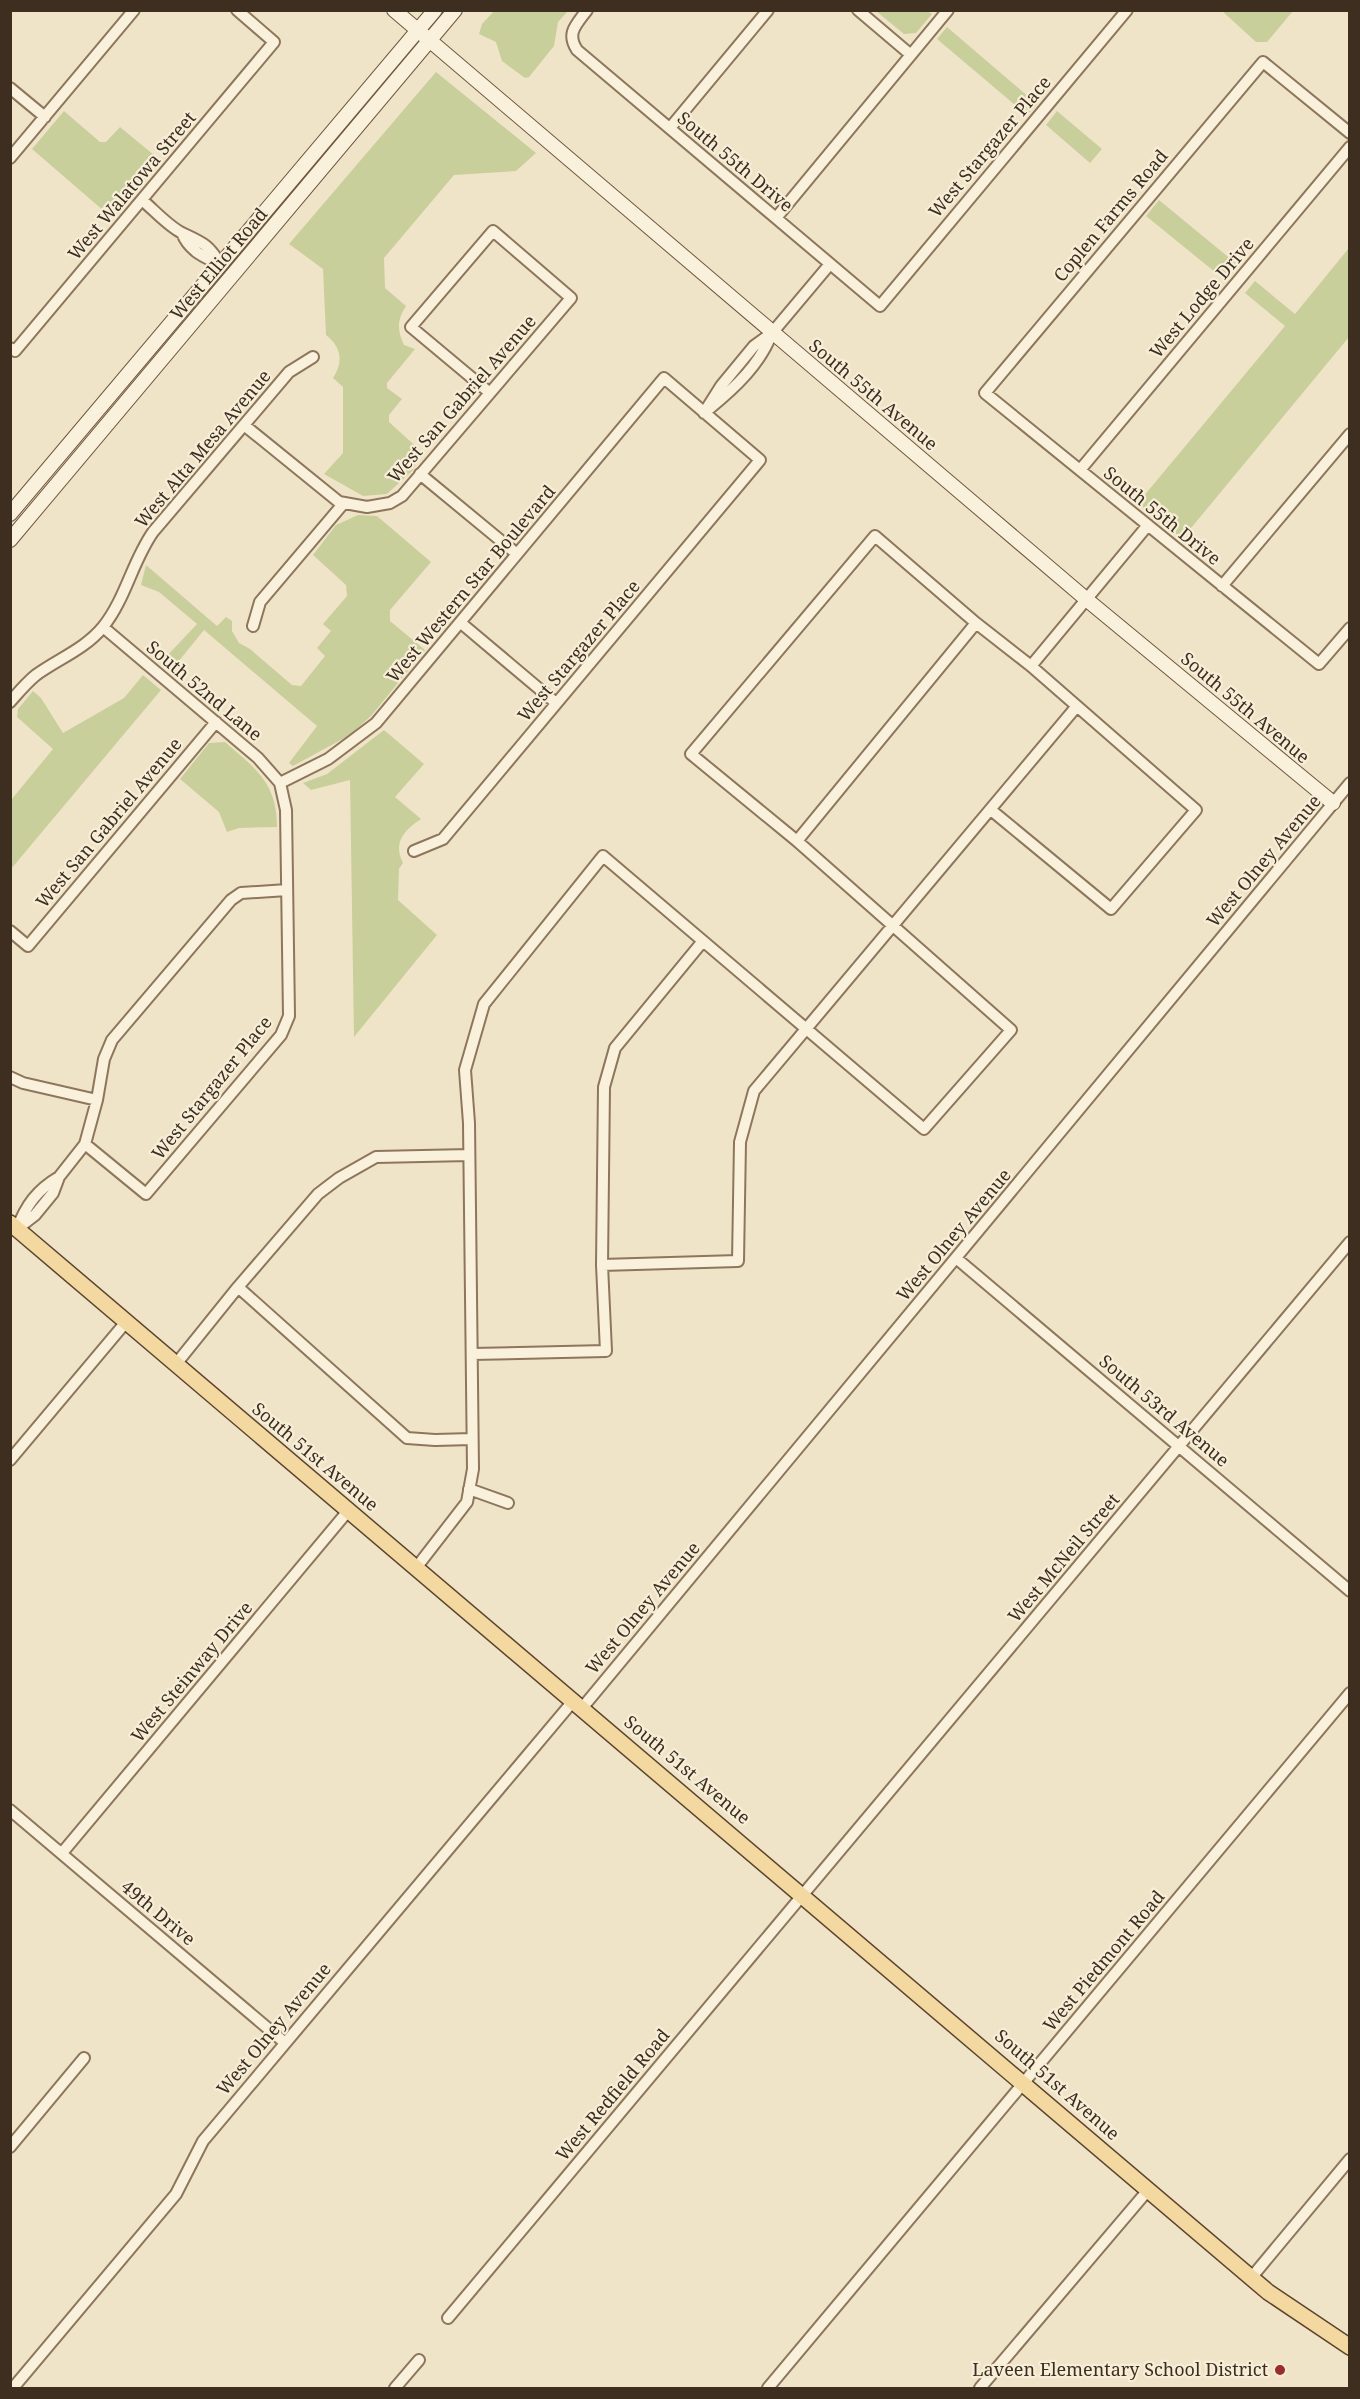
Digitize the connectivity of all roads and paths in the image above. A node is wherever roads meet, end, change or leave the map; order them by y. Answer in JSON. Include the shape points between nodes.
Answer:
{"nodes":[{"id":1,"x":134,"y":10,"type":"edge"},
{"id":2,"x":237,"y":10,"type":"edge"},
{"id":3,"x":394,"y":10,"type":"edge"},
{"id":4,"x":435,"y":10,"type":"edge"},
{"id":5,"x":455,"y":10,"type":"edge"},
{"id":6,"x":587,"y":10,"type":"edge"},
{"id":7,"x":768,"y":10,"type":"edge"},
{"id":8,"x":858,"y":10,"type":"edge"},
{"id":9,"x":948,"y":10,"type":"edge"},
{"id":10,"x":1127,"y":10,"type":"edge"},
{"id":11,"x":418,"y":30,"type":"junction"},
{"id":12,"x":430,"y":41,"type":"junction"},
{"id":13,"x":911,"y":55,"type":"junction"},
{"id":14,"x":10,"y":88,"type":"edge"},
{"id":15,"x":45,"y":117,"type":"junction"},
{"id":16,"x":670,"y":128,"type":"junction"},
{"id":17,"x":1350,"y":134,"type":"edge"},
{"id":18,"x":1350,"y":147,"type":"edge"},
{"id":19,"x":10,"y":158,"type":"edge"},
{"id":20,"x":142,"y":200,"type":"junction"},
{"id":21,"x":776,"y":218,"type":"junction"},
{"id":22,"x":830,"y":264,"type":"junction"},
{"id":23,"x":221,"y":265,"type":"junction"},
{"id":24,"x":234,"y":274,"type":"junction"},
{"id":25,"x":880,"y":306,"type":"joint"},
{"id":26,"x":772,"y":333,"type":"junction"},
{"id":27,"x":13,"y":349,"type":"edge"},
{"id":28,"x":314,"y":357,"type":"dead end"},
{"id":29,"x":490,"y":393,"type":"junction"},
{"id":30,"x":985,"y":393,"type":"joint"},
{"id":31,"x":704,"y":413,"type":"junction"},
{"id":32,"x":244,"y":425,"type":"junction"},
{"id":33,"x":1350,"y":434,"type":"edge"},
{"id":34,"x":1080,"y":470,"type":"junction"},
{"id":35,"x":420,"y":474,"type":"junction"},
{"id":36,"x":343,"y":504,"type":"junction"},
{"id":37,"x":10,"y":514,"type":"edge"},
{"id":38,"x":1148,"y":525,"type":"junction"},
{"id":39,"x":10,"y":540,"type":"edge"},
{"id":40,"x":518,"y":554,"type":"junction"},
{"id":41,"x":1222,"y":586,"type":"junction"},
{"id":42,"x":1086,"y":599,"type":"junction"},
{"id":43,"x":460,"y":623,"type":"junction"},
{"id":44,"x":976,"y":623,"type":"junction"},
{"id":45,"x":253,"y":626,"type":"dead end"},
{"id":46,"x":103,"y":627,"type":"junction"},
{"id":47,"x":1350,"y":628,"type":"edge"},
{"id":48,"x":1031,"y":666,"type":"junction"},
{"id":49,"x":14,"y":690,"type":"edge"},
{"id":50,"x":10,"y":702,"type":"edge"},
{"id":51,"x":556,"y":703,"type":"junction"},
{"id":52,"x":1077,"y":706,"type":"junction"},
{"id":53,"x":216,"y":722,"type":"junction"},
{"id":54,"x":280,"y":783,"type":"junction"},
{"id":55,"x":1350,"y":783,"type":"edge"},
{"id":56,"x":1332,"y":803,"type":"junction"},
{"id":57,"x":992,"y":810,"type":"junction"},
{"id":58,"x":797,"y":842,"type":"junction"},
{"id":59,"x":414,"y":851,"type":"dead end"},
{"id":60,"x":287,"y":890,"type":"junction"},
{"id":61,"x":893,"y":925,"type":"junction"},
{"id":62,"x":10,"y":931,"type":"edge"},
{"id":63,"x":703,"y":941,"type":"junction"},
{"id":64,"x":807,"y":1029,"type":"junction"},
{"id":65,"x":10,"y":1077,"type":"edge"},
{"id":66,"x":97,"y":1100,"type":"junction"},
{"id":67,"x":85,"y":1144,"type":"junction"},
{"id":68,"x":469,"y":1155,"type":"junction"},
{"id":69,"x":14,"y":1226,"type":"edge"},
{"id":70,"x":1350,"y":1242,"type":"edge"},
{"id":71,"x":956,"y":1258,"type":"junction"},
{"id":72,"x":602,"y":1265,"type":"junction"},
{"id":73,"x":238,"y":1287,"type":"junction"},
{"id":74,"x":126,"y":1322,"type":"junction"},
{"id":75,"x":472,"y":1354,"type":"junction"},
{"id":76,"x":176,"y":1364,"type":"junction"},
{"id":77,"x":472,"y":1439,"type":"junction"},
{"id":78,"x":1180,"y":1446,"type":"junction"},
{"id":79,"x":10,"y":1460,"type":"edge"},
{"id":80,"x":469,"y":1489,"type":"junction"},
{"id":81,"x":508,"y":1503,"type":"dead end"},
{"id":82,"x":348,"y":1511,"type":"junction"},
{"id":83,"x":416,"y":1568,"type":"junction"},
{"id":84,"x":1350,"y":1591,"type":"edge"},
{"id":85,"x":1350,"y":1693,"type":"edge"},
{"id":86,"x":578,"y":1703,"type":"junction"},
{"id":87,"x":10,"y":1810,"type":"edge"},
{"id":88,"x":62,"y":1853,"type":"junction"},
{"id":89,"x":802,"y":1894,"type":"junction"},
{"id":90,"x":284,"y":2042,"type":"junction"},
{"id":91,"x":84,"y":2058,"type":"dead end"},
{"id":92,"x":1024,"y":2081,"type":"junction"},
{"id":93,"x":10,"y":2147,"type":"edge"},
{"id":94,"x":1350,"y":2159,"type":"edge"},
{"id":95,"x":1149,"y":2189,"type":"junction"},
{"id":96,"x":1251,"y":2278,"type":"junction"},
{"id":97,"x":448,"y":2318,"type":"dead end"},
{"id":98,"x":1347,"y":2343,"type":"edge"},
{"id":99,"x":419,"y":2360,"type":"dead end"},
{"id":100,"x":13,"y":2388,"type":"edge"},
{"id":101,"x":395,"y":2388,"type":"edge"},
{"id":102,"x":768,"y":2388,"type":"edge"},
{"id":103,"x":980,"y":2388,"type":"edge"}],
"edges":[{"from":1,"to":15,"type":"street"},
{"from":2,"to":20,"type":"street","name":"West Walatowa Street","via":[[274,42]]},
{"from":3,"to":11,"type":"main road","name":"South 55th Avenue"},
{"from":4,"to":11,"type":"main road","name":"West Elliot Road"},
{"from":5,"to":12,"type":"main road","name":"West Elliot Road"},
{"from":6,"to":16,"type":"street","name":"South 55th Drive","via":[[572,30],[571,41],[577,51]]},
{"from":7,"to":16,"type":"street"},
{"from":8,"to":13,"type":"street"},
{"from":9,"to":13,"type":"street"},
{"from":10,"to":25,"type":"street","name":"West Stargazer Place"},
{"from":11,"to":12,"type":"main road","name":"South 55th Avenue"},
{"from":11,"to":23,"type":"main road","name":"West Elliot Road"},
{"from":12,"to":24,"type":"main road","name":"West Elliot Road"},
{"from":12,"to":26,"type":"main road","name":"South 55th Avenue"},
{"from":13,"to":21,"type":"street"},
{"from":14,"to":15,"type":"street"},
{"from":15,"to":19,"type":"street"},
{"from":16,"to":21,"type":"street","name":"South 55th Drive"},
{"from":17,"to":30,"type":"street","name":"Coplen Farms Road","via":[[1263,62]]},
{"from":18,"to":34,"type":"street","name":"West Lodge Drive"},
{"from":20,"to":23,"type":"street","via":[[182,233],[194,236],[213,251]]},
{"from":20,"to":27,"type":"street","name":"West Walatowa Street"},
{"from":21,"to":22,"type":"street","name":"South 55th Drive"},
{"from":22,"to":25,"type":"street","name":"South 55th Drive"},
{"from":22,"to":26,"type":"street"},
{"from":23,"to":24,"type":"street"},
{"from":23,"to":37,"type":"main road","name":"West Elliot Road"},
{"from":24,"to":39,"type":"main road","name":"West Elliot Road"},
{"from":26,"to":31,"type":"street","via":[[764,353],[729,393]]},
{"from":26,"to":42,"type":"main road","name":"South 55th Avenue"},
{"from":28,"to":32,"type":"street","name":"West Alta Mesa Avenue","via":[[289,372]]},
{"from":29,"to":29,"type":"street","name":"West San Gabriel Avenue","via":[[571,298],[493,231],[411,327]]},
{"from":29,"to":35,"type":"street","name":"West San Gabriel Avenue"},
{"from":30,"to":34,"type":"street","name":"South 55th Drive"},
{"from":31,"to":40,"type":"street","name":"West Western Star Boulevard","via":[[664,378]]},
{"from":31,"to":51,"type":"street","name":"West Stargazer Place","via":[[760,460]]},
{"from":32,"to":36,"type":"street"},
{"from":32,"to":46,"type":"street","name":"West Alta Mesa Avenue","via":[[153,532]]},
{"from":33,"to":41,"type":"street"},
{"from":34,"to":38,"type":"street","name":"South 55th Drive"},
{"from":35,"to":36,"type":"street","name":"West San Gabriel Avenue","via":[[397,500],[367,507]]},
{"from":35,"to":40,"type":"street"},
{"from":36,"to":45,"type":"street","via":[[260,602]]},
{"from":38,"to":41,"type":"street","name":"South 55th Drive"},
{"from":38,"to":42,"type":"street"},
{"from":40,"to":43,"type":"street","name":"West Western Star Boulevard"},
{"from":41,"to":47,"type":"street","name":"South 55th Drive","via":[[1319,664]]},
{"from":42,"to":48,"type":"street"},
{"from":42,"to":56,"type":"main road","name":"South 55th Avenue"},
{"from":43,"to":51,"type":"street"},
{"from":43,"to":54,"type":"street","name":"West Western Star Boulevard","via":[[376,723],[328,759]]},
{"from":44,"to":48,"type":"street"},
{"from":44,"to":58,"type":"street"},
{"from":44,"to":58,"type":"street","via":[[875,536],[691,753]]},
{"from":46,"to":49,"type":"street","name":"West Alta Mesa Avenue","via":[[77,651]]},
{"from":46,"to":53,"type":"street","name":"South 52nd Lane"},
{"from":48,"to":52,"type":"street"},
{"from":49,"to":50,"type":"street","name":"West Alta Mesa Avenue"},
{"from":51,"to":59,"type":"street","name":"West Stargazer Place","via":[[443,839]]},
{"from":52,"to":57,"type":"street"},
{"from":52,"to":57,"type":"street","via":[[1196,810],[1111,909]]},
{"from":53,"to":54,"type":"street","name":"South 52nd Lane","via":[[265,764]]},
{"from":53,"to":62,"type":"street","name":"West San Gabriel Avenue","via":[[28,946]]},
{"from":54,"to":60,"type":"street","name":"West Stargazer Place","via":[[286,810]]},
{"from":55,"to":56,"type":"street","name":"West Olney Avenue"},
{"from":56,"to":71,"type":"street","name":"West Olney Avenue"},
{"from":57,"to":61,"type":"street"},
{"from":58,"to":61,"type":"street"},
{"from":60,"to":66,"type":"street","via":[[241,893],[220,912],[112,1040],[104,1059]]},
{"from":60,"to":67,"type":"street","name":"West Stargazer Place","via":[[289,1016],[281,1035],[146,1194]]},
{"from":61,"to":64,"type":"street"},
{"from":61,"to":64,"type":"street","via":[[1011,1030],[924,1129]]},
{"from":63,"to":64,"type":"street"},
{"from":63,"to":68,"type":"street","via":[[603,856],[484,1004],[465,1070]]},
{"from":63,"to":72,"type":"street","via":[[615,1048],[604,1087]]},
{"from":64,"to":72,"type":"street","via":[[753,1092],[740,1142],[738,1261]]},
{"from":65,"to":66,"type":"street"},
{"from":66,"to":67,"type":"street"},
{"from":67,"to":69,"type":"street","via":[[35,1215]]},
{"from":68,"to":73,"type":"street","via":[[376,1157],[339,1178],[318,1194]]},
{"from":68,"to":75,"type":"street"},
{"from":69,"to":74,"type":"main road","name":"South 51st Avenue"},
{"from":70,"to":78,"type":"street","name":"West McNeil Street"},
{"from":71,"to":78,"type":"street","name":"South 53rd Avenue"},
{"from":71,"to":86,"type":"street","name":"West Olney Avenue"},
{"from":72,"to":75,"type":"street","via":[[606,1351]]},
{"from":73,"to":76,"type":"street"},
{"from":73,"to":77,"type":"street","via":[[407,1437]]},
{"from":74,"to":76,"type":"main road","name":"South 51st Avenue"},
{"from":74,"to":79,"type":"street"},
{"from":75,"to":77,"type":"street"},
{"from":76,"to":82,"type":"main road","name":"South 51st Avenue"},
{"from":77,"to":80,"type":"street"},
{"from":78,"to":84,"type":"street","name":"South 53rd Avenue"},
{"from":78,"to":89,"type":"street","name":"West McNeil Street"},
{"from":80,"to":81,"type":"street"},
{"from":80,"to":83,"type":"street","via":[[467,1502],[456,1519]]},
{"from":82,"to":83,"type":"main road","name":"South 51st Avenue"},
{"from":82,"to":88,"type":"street","name":"West Steinway Drive"},
{"from":83,"to":86,"type":"main road","name":"South 51st Avenue"},
{"from":85,"to":92,"type":"street","name":"West Piedmont Road"},
{"from":86,"to":89,"type":"main road","name":"South 51st Avenue"},
{"from":86,"to":90,"type":"street","name":"West Olney Avenue"},
{"from":87,"to":88,"type":"street","name":"49th Drive"},
{"from":88,"to":90,"type":"street","name":"49th Drive"},
{"from":89,"to":92,"type":"main road","name":"South 51st Avenue"},
{"from":89,"to":97,"type":"street","name":"West Redfield Road"},
{"from":90,"to":100,"type":"street","name":"West Olney Avenue","via":[[203,2141],[176,2194]]},
{"from":91,"to":93,"type":"street"},
{"from":92,"to":95,"type":"main road","name":"South 51st Avenue"},
{"from":92,"to":102,"type":"street","name":"West Piedmont Road"},
{"from":94,"to":96,"type":"street"},
{"from":95,"to":96,"type":"main road","name":"South 51st Avenue"},
{"from":95,"to":103,"type":"street"},
{"from":96,"to":98,"type":"main road","name":"South 51st Avenue"},
{"from":99,"to":101,"type":"street"}]}
